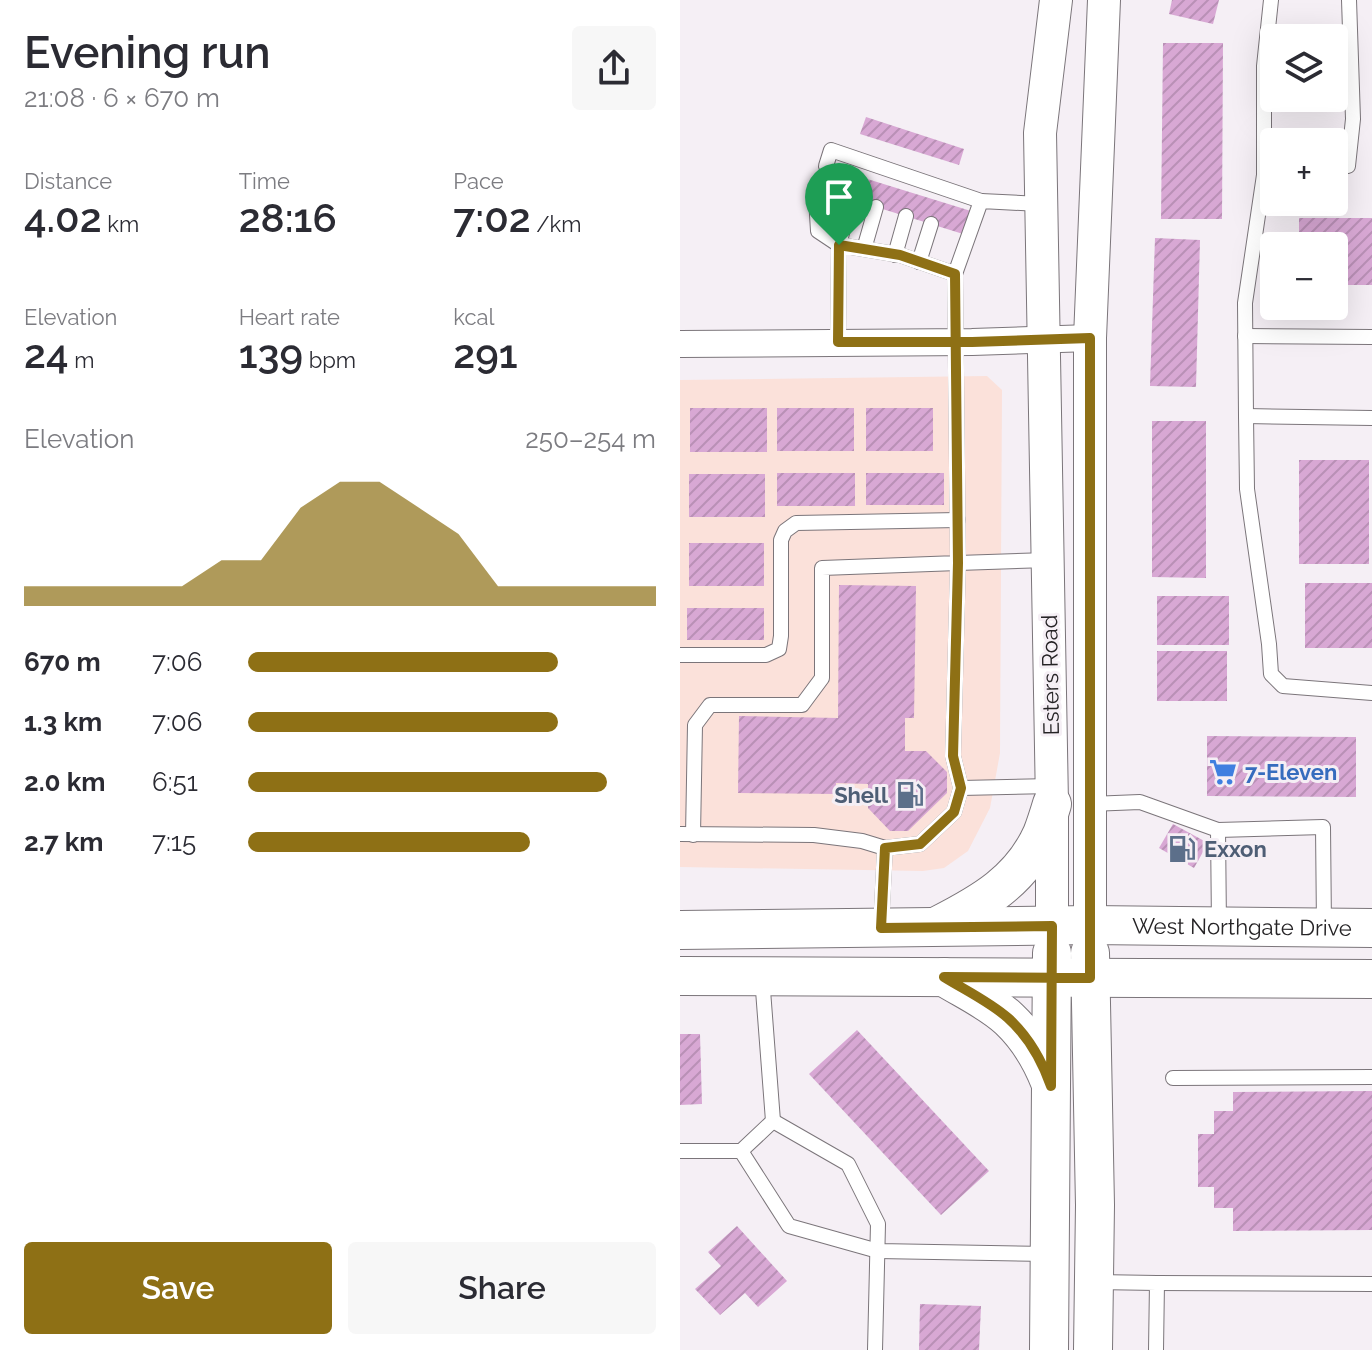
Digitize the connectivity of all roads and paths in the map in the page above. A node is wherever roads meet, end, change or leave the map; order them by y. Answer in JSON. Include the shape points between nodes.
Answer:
{"nodes":[{"id":1,"x":1056,"y":0,"type":"edge"},
{"id":2,"x":1104,"y":0,"type":"edge"},
{"id":3,"x":1271,"y":0,"type":"edge"},
{"id":4,"x":1349,"y":0,"type":"edge"},
{"id":5,"x":1267,"y":128,"type":"edge"},
{"id":6,"x":860,"y":160,"type":"junction"},
{"id":7,"x":826,"y":166,"type":"dead end"},
{"id":8,"x":1348,"y":166,"type":"edge"},
{"id":9,"x":856,"y":175,"type":"dead end"},
{"id":10,"x":819,"y":188,"type":"dead end"},
{"id":11,"x":851,"y":198,"type":"dead end"},
{"id":12,"x":981,"y":201,"type":"junction"},
{"id":13,"x":1040,"y":204,"type":"junction"},
{"id":14,"x":876,"y":207,"type":"dead end"},
{"id":15,"x":906,"y":216,"type":"dead end"},
{"id":16,"x":1261,"y":216,"type":"edge"},
{"id":17,"x":931,"y":224,"type":"dead end"},
{"id":18,"x":839,"y":245,"type":"junction"},
{"id":19,"x":864,"y":249,"type":"junction"},
{"id":20,"x":895,"y":255,"type":"junction"},
{"id":21,"x":919,"y":262,"type":"junction"},
{"id":22,"x":955,"y":274,"type":"junction"},
{"id":23,"x":1245,"y":336,"type":"junction"},
{"id":24,"x":1372,"y":337,"type":"edge"},
{"id":25,"x":1090,"y":338,"type":"junction"},
{"id":26,"x":1043,"y":339,"type":"junction"},
{"id":27,"x":838,"y":342,"type":"junction"},
{"id":28,"x":957,"y":342,"type":"junction"},
{"id":29,"x":680,"y":344,"type":"edge"},
{"id":30,"x":1246,"y":416,"type":"junction"},
{"id":31,"x":1372,"y":418,"type":"edge"},
{"id":32,"x":958,"y":520,"type":"junction"},
{"id":33,"x":1048,"y":560,"type":"junction"},
{"id":34,"x":958,"y":563,"type":"junction"},
{"id":35,"x":680,"y":655,"type":"edge"},
{"id":36,"x":1372,"y":693,"type":"edge"},
{"id":37,"x":961,"y":788,"type":"junction"},
{"id":38,"x":1052,"y":795,"type":"junction"},
{"id":39,"x":1090,"y":804,"type":"junction"},
{"id":40,"x":1218,"y":830,"type":"junction"},
{"id":41,"x":687,"y":834,"type":"edge"},
{"id":42,"x":885,"y":848,"type":"junction"},
{"id":43,"x":1090,"y":925,"type":"junction"},
{"id":44,"x":1052,"y":926,"type":"junction"},
{"id":45,"x":935,"y":927,"type":"junction"},
{"id":46,"x":1219,"y":927,"type":"junction"},
{"id":47,"x":881,"y":928,"type":"junction"},
{"id":48,"x":1324,"y":928,"type":"junction"},
{"id":49,"x":1372,"y":928,"type":"edge"},
{"id":50,"x":680,"y":930,"type":"edge"},
{"id":51,"x":680,"y":976,"type":"edge"},
{"id":52,"x":762,"y":976,"type":"junction"},
{"id":53,"x":944,"y":977,"type":"junction"},
{"id":54,"x":1090,"y":978,"type":"junction"},
{"id":55,"x":1052,"y":979,"type":"junction"},
{"id":56,"x":1372,"y":979,"type":"edge"},
{"id":57,"x":1372,"y":1077,"type":"edge"},
{"id":58,"x":1173,"y":1078,"type":"dead end"},
{"id":59,"x":1051,"y":1086,"type":"junction"},
{"id":60,"x":773,"y":1121,"type":"junction"},
{"id":61,"x":680,"y":1151,"type":"edge"},
{"id":62,"x":741,"y":1151,"type":"junction"},
{"id":63,"x":878,"y":1251,"type":"junction"},
{"id":64,"x":1050,"y":1254,"type":"junction"},
{"id":65,"x":1094,"y":1282,"type":"junction"},
{"id":66,"x":1157,"y":1283,"type":"junction"},
{"id":67,"x":1372,"y":1284,"type":"edge"},
{"id":68,"x":875,"y":1350,"type":"edge"},
{"id":69,"x":1049,"y":1350,"type":"edge"},
{"id":70,"x":1093,"y":1350,"type":"edge"},
{"id":71,"x":1156,"y":1350,"type":"edge"}],
"edges":[{"from":1,"to":13,"type":"street","name":"Esters Road","via":[[1040,133]]},
{"from":2,"to":25,"type":"street","name":"Esters Road"},
{"from":3,"to":5,"type":"lane","via":[[1264,66]]},
{"from":4,"to":8,"type":"lane","via":[[1353,119]]},
{"from":6,"to":7,"type":"lane","via":[[831,150]]},
{"from":6,"to":9,"type":"lane"},
{"from":6,"to":12,"type":"lane","via":[[884,176],[941,195]]},
{"from":10,"to":18,"type":"lane","via":[[818,231]]},
{"from":11,"to":18,"type":"lane"},
{"from":12,"to":13,"type":"lane"},
{"from":12,"to":22,"type":"lane"},
{"from":13,"to":26,"type":"street","name":"Esters Road"},
{"from":14,"to":19,"type":"lane"},
{"from":15,"to":20,"type":"lane"},
{"from":16,"to":23,"type":"lane","via":[[1245,303]]},
{"from":17,"to":21,"type":"lane"},
{"from":18,"to":19,"type":"lane"},
{"from":18,"to":27,"type":"lane"},
{"from":19,"to":20,"type":"lane"},
{"from":20,"to":21,"type":"lane"},
{"from":21,"to":22,"type":"lane"},
{"from":22,"to":28,"type":"lane"},
{"from":23,"to":24,"type":"lane"},
{"from":23,"to":30,"type":"lane"},
{"from":25,"to":26,"type":"street"},
{"from":25,"to":39,"type":"street","name":"Esters Road"},
{"from":26,"to":28,"type":"street"},
{"from":26,"to":33,"type":"street","name":"Esters Road"},
{"from":27,"to":28,"type":"street"},
{"from":27,"to":29,"type":"street"},
{"from":28,"to":32,"type":"lane"},
{"from":30,"to":31,"type":"lane"},
{"from":30,"to":36,"type":"lane","via":[[1247,489],[1271,674],[1283,686]]},
{"from":32,"to":34,"type":"lane"},
{"from":32,"to":35,"type":"lane","via":[[796,523],[781,540],[779,649],[766,655]]},
{"from":33,"to":34,"type":"lane"},
{"from":33,"to":38,"type":"street","name":"Esters Road"},
{"from":34,"to":37,"type":"lane","via":[[953,756]]},
{"from":34,"to":41,"type":"lane","via":[[822,568],[822,678],[802,705],[710,705],[695,725]]},
{"from":37,"to":38,"type":"lane"},
{"from":37,"to":42,"type":"lane","via":[[954,812],[920,844]]},
{"from":38,"to":44,"type":"street","name":"Esters Road"},
{"from":38,"to":45,"type":"main road","via":[[1041,835],[1024,865],[978,905]]},
{"from":39,"to":40,"type":"lane","via":[[1140,802]]},
{"from":39,"to":43,"type":"street","name":"Esters Road"},
{"from":40,"to":46,"type":"lane"},
{"from":40,"to":48,"type":"lane","via":[[1323,827]]},
{"from":41,"to":42,"type":"lane","via":[[814,835]]},
{"from":42,"to":47,"type":"lane"},
{"from":43,"to":44,"type":"main road","name":"West Northgate Drive"},
{"from":43,"to":46,"type":"main road","name":"West Northgate Drive"},
{"from":43,"to":54,"type":"main road","name":"Esters Road"},
{"from":44,"to":45,"type":"main road","name":"West Northgate Drive"},
{"from":44,"to":55,"type":"main road","name":"Esters Road"},
{"from":45,"to":47,"type":"main road","name":"West Northgate Drive"},
{"from":46,"to":48,"type":"main road","name":"West Northgate Drive"},
{"from":47,"to":50,"type":"main road","name":"West Northgate Drive"},
{"from":48,"to":49,"type":"main road","name":"West Northgate Drive"},
{"from":51,"to":52,"type":"main road"},
{"from":52,"to":53,"type":"main road"},
{"from":52,"to":60,"type":"lane"},
{"from":53,"to":55,"type":"main road"},
{"from":53,"to":59,"type":"main road","via":[[1010,1020],[1031,1045]]},
{"from":54,"to":55,"type":"main road"},
{"from":54,"to":56,"type":"main road"},
{"from":54,"to":65,"type":"main road","name":"Esters Road"},
{"from":55,"to":59,"type":"main road","name":"Esters Road"},
{"from":57,"to":58,"type":"lane"},
{"from":59,"to":64,"type":"main road","name":"Esters Road"},
{"from":60,"to":62,"type":"lane"},
{"from":60,"to":63,"type":"lane","via":[[848,1164],[878,1224]]},
{"from":61,"to":62,"type":"lane"},
{"from":62,"to":63,"type":"lane","via":[[789,1226]]},
{"from":63,"to":64,"type":"lane"},
{"from":63,"to":68,"type":"lane"},
{"from":64,"to":69,"type":"main road","name":"Esters Road"},
{"from":65,"to":66,"type":"lane"},
{"from":65,"to":70,"type":"main road","name":"Esters Road"},
{"from":66,"to":67,"type":"lane"},
{"from":66,"to":71,"type":"lane"}]}
